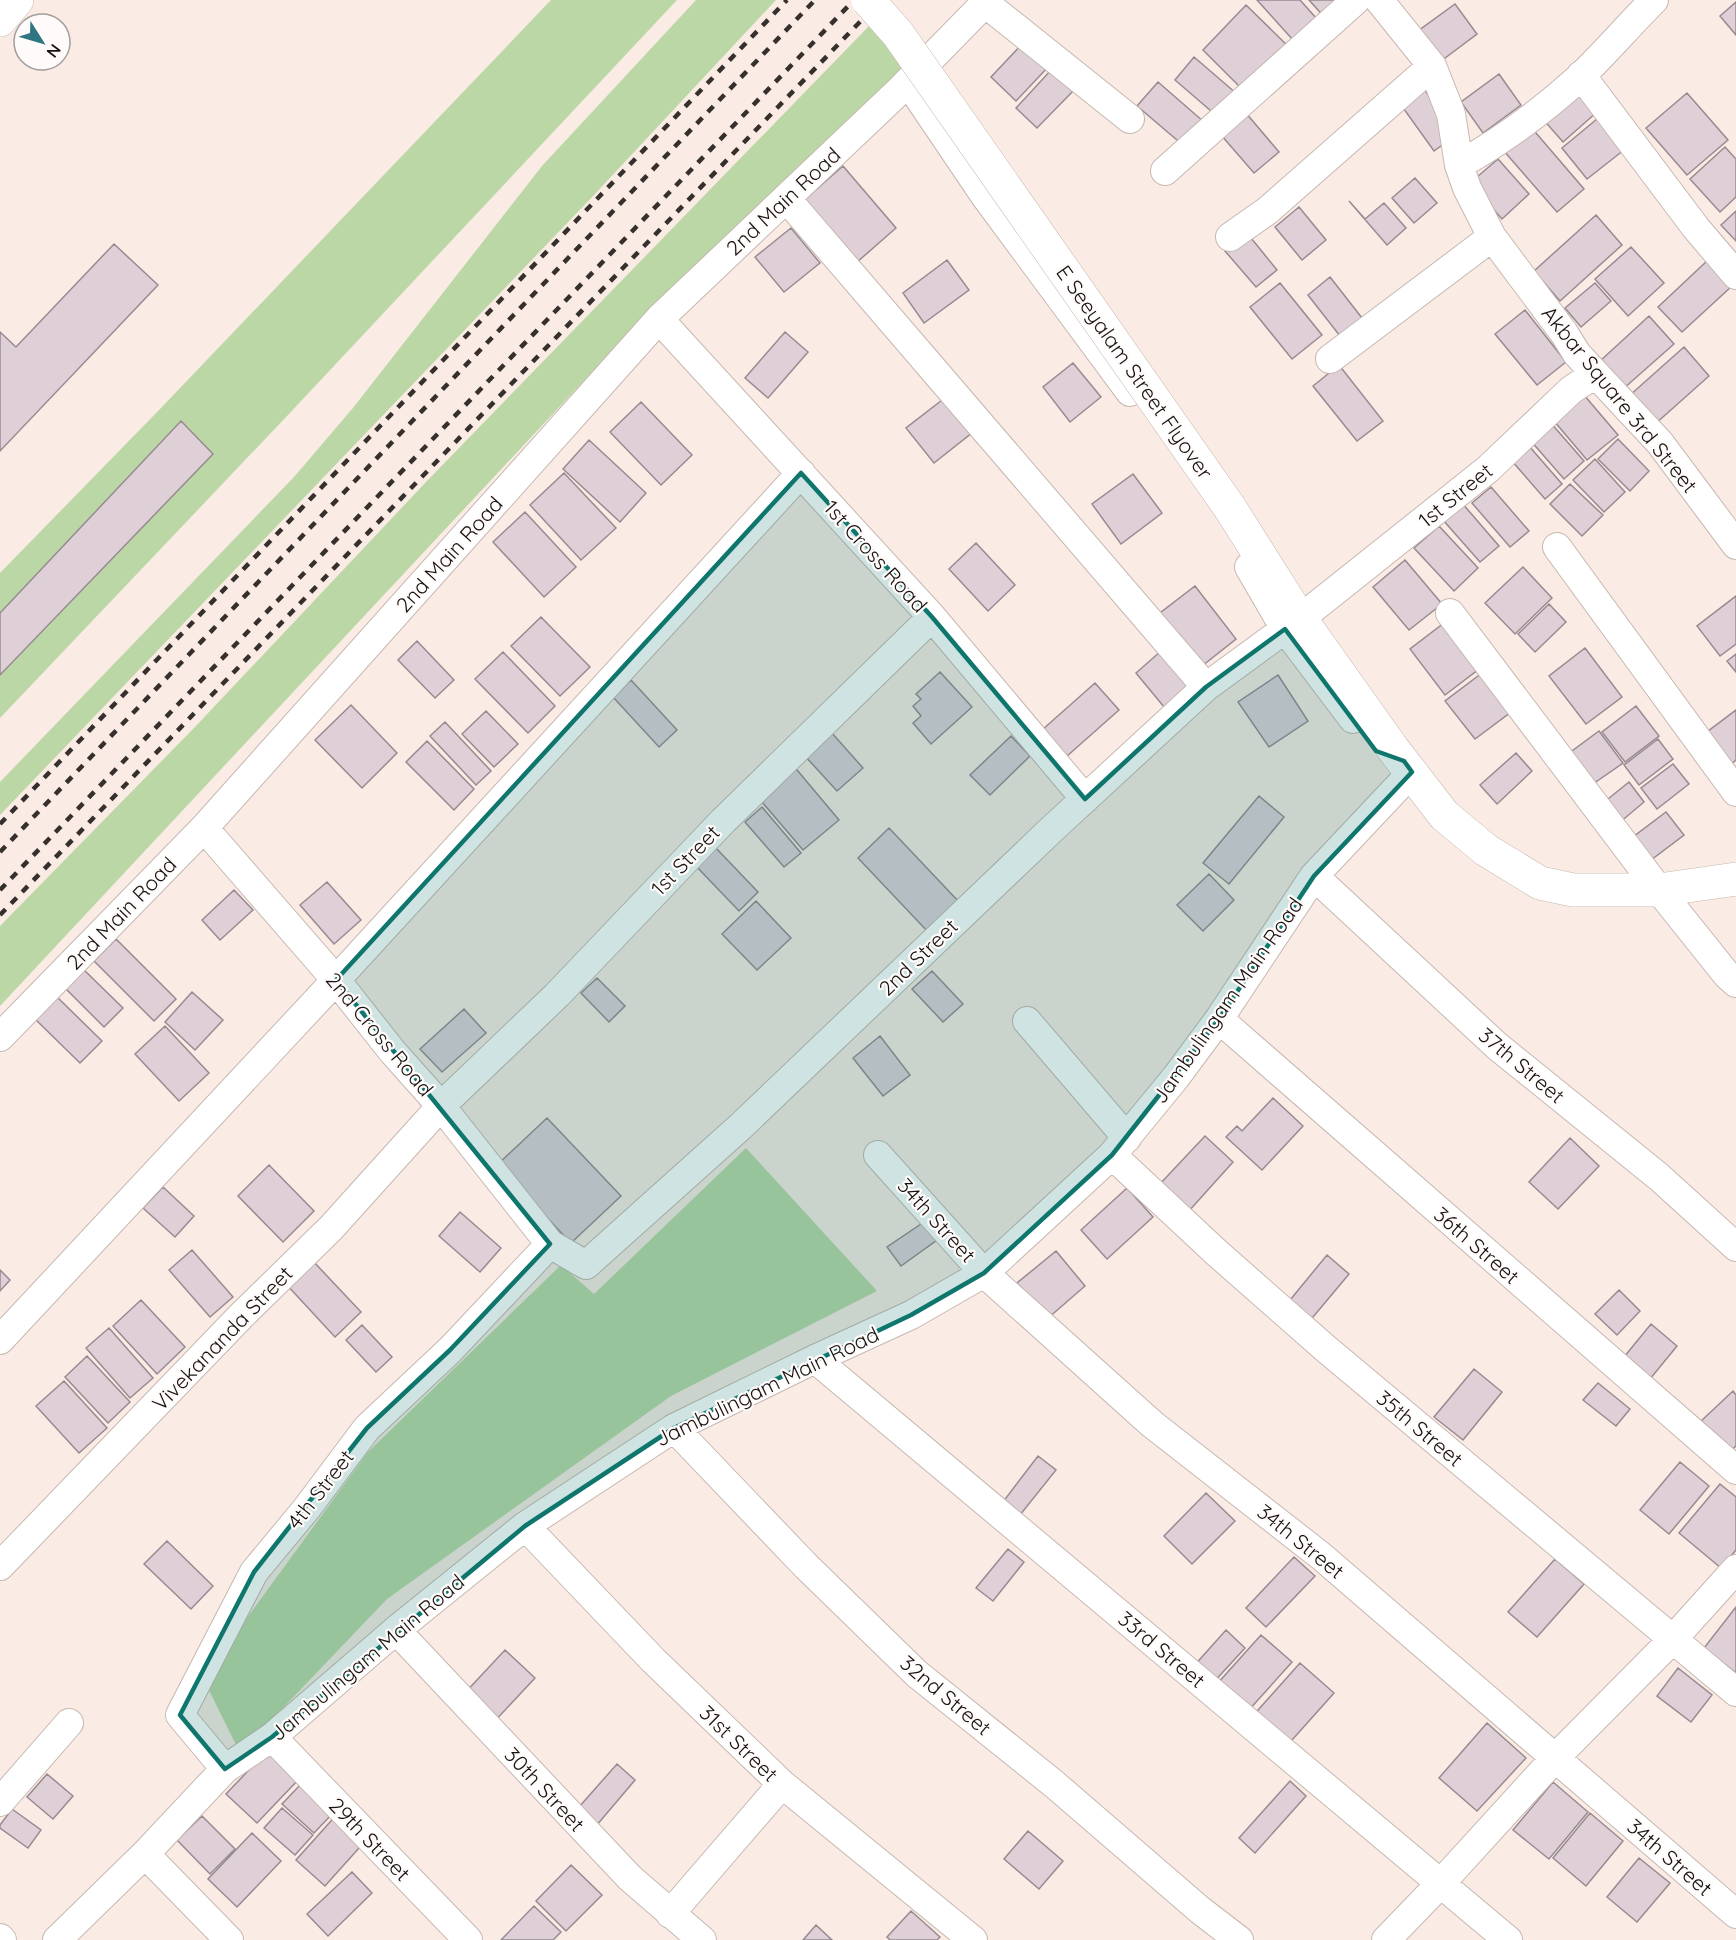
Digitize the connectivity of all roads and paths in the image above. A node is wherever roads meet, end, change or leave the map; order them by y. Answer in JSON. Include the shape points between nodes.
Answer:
{"nodes":[{"id":1,"x":17,"y":0,"type":"edge"},
{"id":2,"x":868,"y":0,"type":"edge"},
{"id":3,"x":1654,"y":0,"type":"edge"},
{"id":4,"x":1376,"y":1,"type":"edge"},
{"id":5,"x":986,"y":2,"type":"edge"},
{"id":6,"x":0,"y":20,"type":"edge"},
{"id":7,"x":1432,"y":66,"type":"junction"},
{"id":8,"x":1581,"y":75,"type":"junction"},
{"id":9,"x":908,"y":82,"type":"junction"},
{"id":10,"x":1130,"y":119,"type":"dead end"},
{"id":11,"x":1459,"y":165,"type":"junction"},
{"id":12,"x":1165,"y":171,"type":"dead end"},
{"id":13,"x":786,"y":198,"type":"junction"},
{"id":14,"x":1230,"y":237,"type":"dead end"},
{"id":15,"x":1492,"y":237,"type":"junction"},
{"id":16,"x":1034,"y":262,"type":"junction"},
{"id":17,"x":1736,"y":275,"type":"edge"},
{"id":18,"x":659,"y":319,"type":"junction"},
{"id":19,"x":1330,"y":359,"type":"dead end"},
{"id":20,"x":1595,"y":374,"type":"junction"},
{"id":21,"x":801,"y":473,"type":"junction"},
{"id":22,"x":1736,"y":545,"type":"edge"},
{"id":23,"x":1557,"y":546,"type":"dead end"},
{"id":24,"x":1311,"y":610,"type":"junction"},
{"id":25,"x":1450,"y":613,"type":"dead end"},
{"id":26,"x":932,"y":617,"type":"junction"},
{"id":27,"x":1286,"y":629,"type":"junction"},
{"id":28,"x":1206,"y":687,"type":"junction"},
{"id":29,"x":1403,"y":761,"type":"junction"},
{"id":30,"x":1736,"y":792,"type":"edge"},
{"id":31,"x":1085,"y":799,"type":"junction"},
{"id":32,"x":204,"y":828,"type":"junction"},
{"id":33,"x":1314,"y":876,"type":"junction"},
{"id":34,"x":1736,"y":879,"type":"edge"},
{"id":35,"x":1659,"y":890,"type":"junction"},
{"id":36,"x":336,"y":980,"type":"junction"},
{"id":37,"x":1736,"y":984,"type":"edge"},
{"id":38,"x":1219,"y":1019,"type":"junction"},
{"id":39,"x":1027,"y":1022,"type":"dead end"},
{"id":40,"x":0,"y":1036,"type":"edge"},
{"id":41,"x":441,"y":1107,"type":"junction"},
{"id":42,"x":1119,"y":1146,"type":"junction"},
{"id":43,"x":878,"y":1155,"type":"dead end"},
{"id":44,"x":550,"y":1244,"type":"junction"},
{"id":45,"x":1736,"y":1247,"type":"edge"},
{"id":46,"x":984,"y":1272,"type":"junction"},
{"id":47,"x":0,"y":1340,"type":"edge"},
{"id":48,"x":815,"y":1359,"type":"junction"},
{"id":49,"x":674,"y":1428,"type":"junction"},
{"id":50,"x":1736,"y":1470,"type":"edge"},
{"id":51,"x":525,"y":1526,"type":"junction"},
{"id":52,"x":0,"y":1566,"type":"edge"},
{"id":53,"x":1736,"y":1569,"type":"edge"},
{"id":54,"x":396,"y":1630,"type":"junction"},
{"id":55,"x":1673,"y":1639,"type":"junction"},
{"id":56,"x":1736,"y":1692,"type":"edge"},
{"id":57,"x":69,"y":1723,"type":"dead end"},
{"id":58,"x":272,"y":1737,"type":"junction"},
{"id":59,"x":1555,"y":1758,"type":"junction"},
{"id":60,"x":225,"y":1769,"type":"junction"},
{"id":61,"x":782,"y":1784,"type":"junction"},
{"id":62,"x":0,"y":1802,"type":"edge"},
{"id":63,"x":146,"y":1854,"type":"junction"},
{"id":64,"x":1441,"y":1883,"type":"junction"},
{"id":65,"x":670,"y":1914,"type":"junction"},
{"id":66,"x":1736,"y":1914,"type":"edge"},
{"id":67,"x":57,"y":1940,"type":"edge"},
{"id":68,"x":229,"y":1940,"type":"edge"},
{"id":69,"x":468,"y":1940,"type":"edge"},
{"id":70,"x":702,"y":1940,"type":"edge"},
{"id":71,"x":973,"y":1940,"type":"edge"},
{"id":72,"x":1239,"y":1940,"type":"edge"},
{"id":73,"x":1386,"y":1940,"type":"edge"},
{"id":74,"x":1508,"y":1940,"type":"edge"}],
"edges":[{"from":1,"to":6,"type":"main road"},
{"from":2,"to":29,"type":"main road","name":"E Seeyalam Street Flyover","bridge":true,"via":[[898,34],[1217,488],[1295,611]]},
{"from":3,"to":8,"type":"street"},
{"from":4,"to":7,"type":"street","name":"Akbar Square 3rd Street"},
{"from":4,"to":12,"type":"street"},
{"from":5,"to":9,"type":"street"},
{"from":5,"to":10,"type":"street"},
{"from":7,"to":11,"type":"street","name":"Akbar Square 3rd Street","via":[[1451,114]]},
{"from":7,"to":14,"type":"street","via":[[1268,211]]},
{"from":8,"to":11,"type":"street","via":[[1518,127]]},
{"from":8,"to":17,"type":"street"},
{"from":9,"to":13,"type":"street","name":"2nd Main Road"},
{"from":9,"to":16,"type":"street"},
{"from":11,"to":15,"type":"street","name":"Akbar Square 3rd Street"},
{"from":13,"to":18,"type":"street","name":"2nd Main Road"},
{"from":13,"to":28,"type":"street"},
{"from":15,"to":19,"type":"street"},
{"from":15,"to":20,"type":"street","name":"Akbar Square 3rd Street"},
{"from":16,"to":24,"type":"street","via":[[1059,255],[1072,259],[1244,504]]},
{"from":16,"to":27,"type":"street","via":[[1212,504]]},
{"from":18,"to":21,"type":"street","name":"1st Cross Road"},
{"from":18,"to":32,"type":"street","name":"2nd Main Road"},
{"from":20,"to":22,"type":"street","name":"Akbar Square 3rd Street","via":[[1660,443]]},
{"from":20,"to":24,"type":"street","name":"1st Street","via":[[1571,390],[1488,470]]},
{"from":21,"to":26,"type":"street","name":"1st Cross Road"},
{"from":21,"to":36,"type":"street"},
{"from":23,"to":30,"type":"street"},
{"from":24,"to":29,"type":"street","via":[[1405,738]]},
{"from":25,"to":35,"type":"street"},
{"from":26,"to":31,"type":"street","name":"1st Cross Road"},
{"from":26,"to":41,"type":"street","name":"1st Street","via":[[723,821],[557,995]]},
{"from":27,"to":28,"type":"street","name":"2nd Street"},
{"from":27,"to":29,"type":"street","via":[[1376,751]]},
{"from":28,"to":31,"type":"street","name":"2nd Street"},
{"from":29,"to":33,"type":"street","name":"Jambulingam Main Road"},
{"from":29,"to":35,"type":"main road","name":"E Seeyalam Street Flyover","via":[[1444,814],[1486,850],[1540,883],[1573,890]]},
{"from":31,"to":44,"type":"street","name":"2nd Street","via":[[741,1126],[586,1265]]},
{"from":32,"to":36,"type":"street","name":"2nd Cross Road"},
{"from":32,"to":40,"type":"street","name":"2nd Main Road"},
{"from":33,"to":38,"type":"street","name":"Jambulingam Main Road"},
{"from":33,"to":45,"type":"street","name":"37th Street","via":[[1497,1046],[1659,1177]]},
{"from":34,"to":35,"type":"main road","name":"E Seeyalam Street Flyover"},
{"from":35,"to":37,"type":"street"},
{"from":36,"to":41,"type":"street","name":"2nd Cross Road"},
{"from":36,"to":47,"type":"street"},
{"from":38,"to":42,"type":"street","name":"Jambulingam Main Road"},
{"from":38,"to":50,"type":"street","name":"36th Street"},
{"from":39,"to":42,"type":"street","name":"35th Street"},
{"from":41,"to":44,"type":"street","name":"2nd Cross Road"},
{"from":41,"to":52,"type":"street","name":"Vivekananda Street","via":[[331,1228]]},
{"from":42,"to":46,"type":"street","name":"Jambulingam Main Road"},
{"from":42,"to":55,"type":"street","name":"35th Street","via":[[1217,1253],[1334,1356]]},
{"from":43,"to":46,"type":"street","name":"34th Street"},
{"from":44,"to":60,"type":"street","name":"4th Street","via":[[450,1350],[367,1428],[254,1572],[180,1715]]},
{"from":46,"to":48,"type":"street","name":"Jambulingam Main Road","via":[[911,1315]]},
{"from":46,"to":59,"type":"street","name":"34th Street","via":[[1152,1424],[1321,1556]]},
{"from":48,"to":49,"type":"street","name":"Jambulingam Main Road"},
{"from":48,"to":64,"type":"street","name":"33rd Street"},
{"from":49,"to":51,"type":"street","name":"Jambulingam Main Road"},
{"from":49,"to":72,"type":"street","name":"32nd Street","via":[[806,1566],[917,1674]]},
{"from":51,"to":54,"type":"street","name":"Jambulingam Main Road"},
{"from":51,"to":61,"type":"street","name":"31st Street","via":[[653,1660]]},
{"from":53,"to":55,"type":"street"},
{"from":54,"to":58,"type":"street","name":"Jambulingam Main Road"},
{"from":54,"to":65,"type":"street","name":"30th Street","via":[[630,1878]]},
{"from":55,"to":56,"type":"street","name":"35th Street"},
{"from":55,"to":59,"type":"street"},
{"from":57,"to":62,"type":"street"},
{"from":58,"to":60,"type":"street","name":"Jambulingam Main Road"},
{"from":58,"to":69,"type":"street","name":"29th Street"},
{"from":59,"to":64,"type":"street"},
{"from":59,"to":66,"type":"street","name":"34th Street"},
{"from":60,"to":63,"type":"street","name":"Jambulingam Main Road"},
{"from":61,"to":65,"type":"street"},
{"from":61,"to":71,"type":"street","name":"31st Street"},
{"from":63,"to":67,"type":"street","name":"Jambulingam Main Road"},
{"from":63,"to":68,"type":"street"},
{"from":64,"to":73,"type":"street"},
{"from":64,"to":74,"type":"street","name":"33rd Street"},
{"from":65,"to":70,"type":"street","name":"30th Street"}]}
